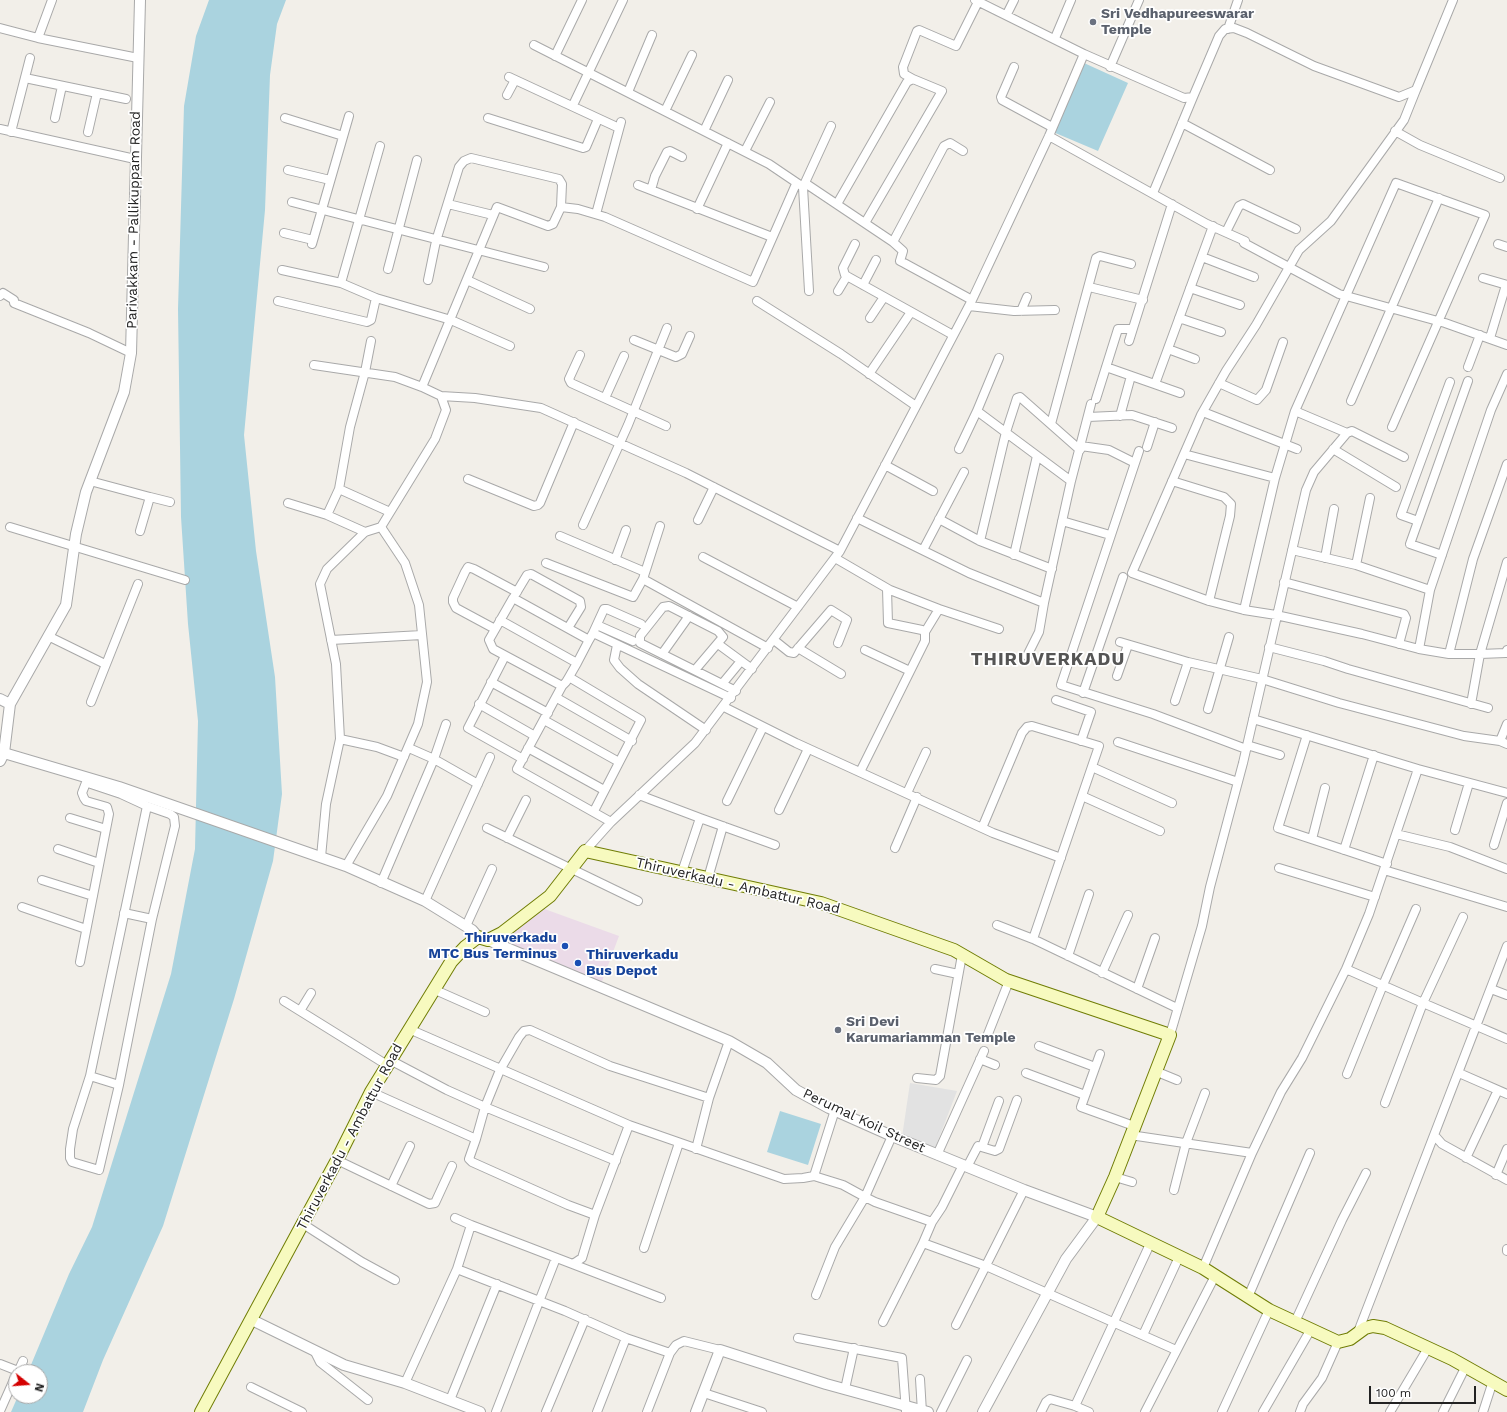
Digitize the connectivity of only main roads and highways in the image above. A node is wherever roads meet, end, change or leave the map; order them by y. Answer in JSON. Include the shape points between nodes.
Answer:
{"nodes":[{"id":1,"x":1507,"y":1390,"type":"edge"},
{"id":2,"x":202,"y":1412,"type":"edge"}],
"edges":[{"from":1,"to":2,"type":"main road","name":"Thiruverkadu - Ambattur Road","via":[[1466,1366],[1385,1328],[1365,1328],[1350,1339],[1338,1342],[1269,1310],[1203,1268],[1096,1217],[1115,1177],[1170,1035],[1009,981],[962,955],[821,904],[585,851],[550,896],[502,933],[465,947],[451,962],[371,1092]]}]}
